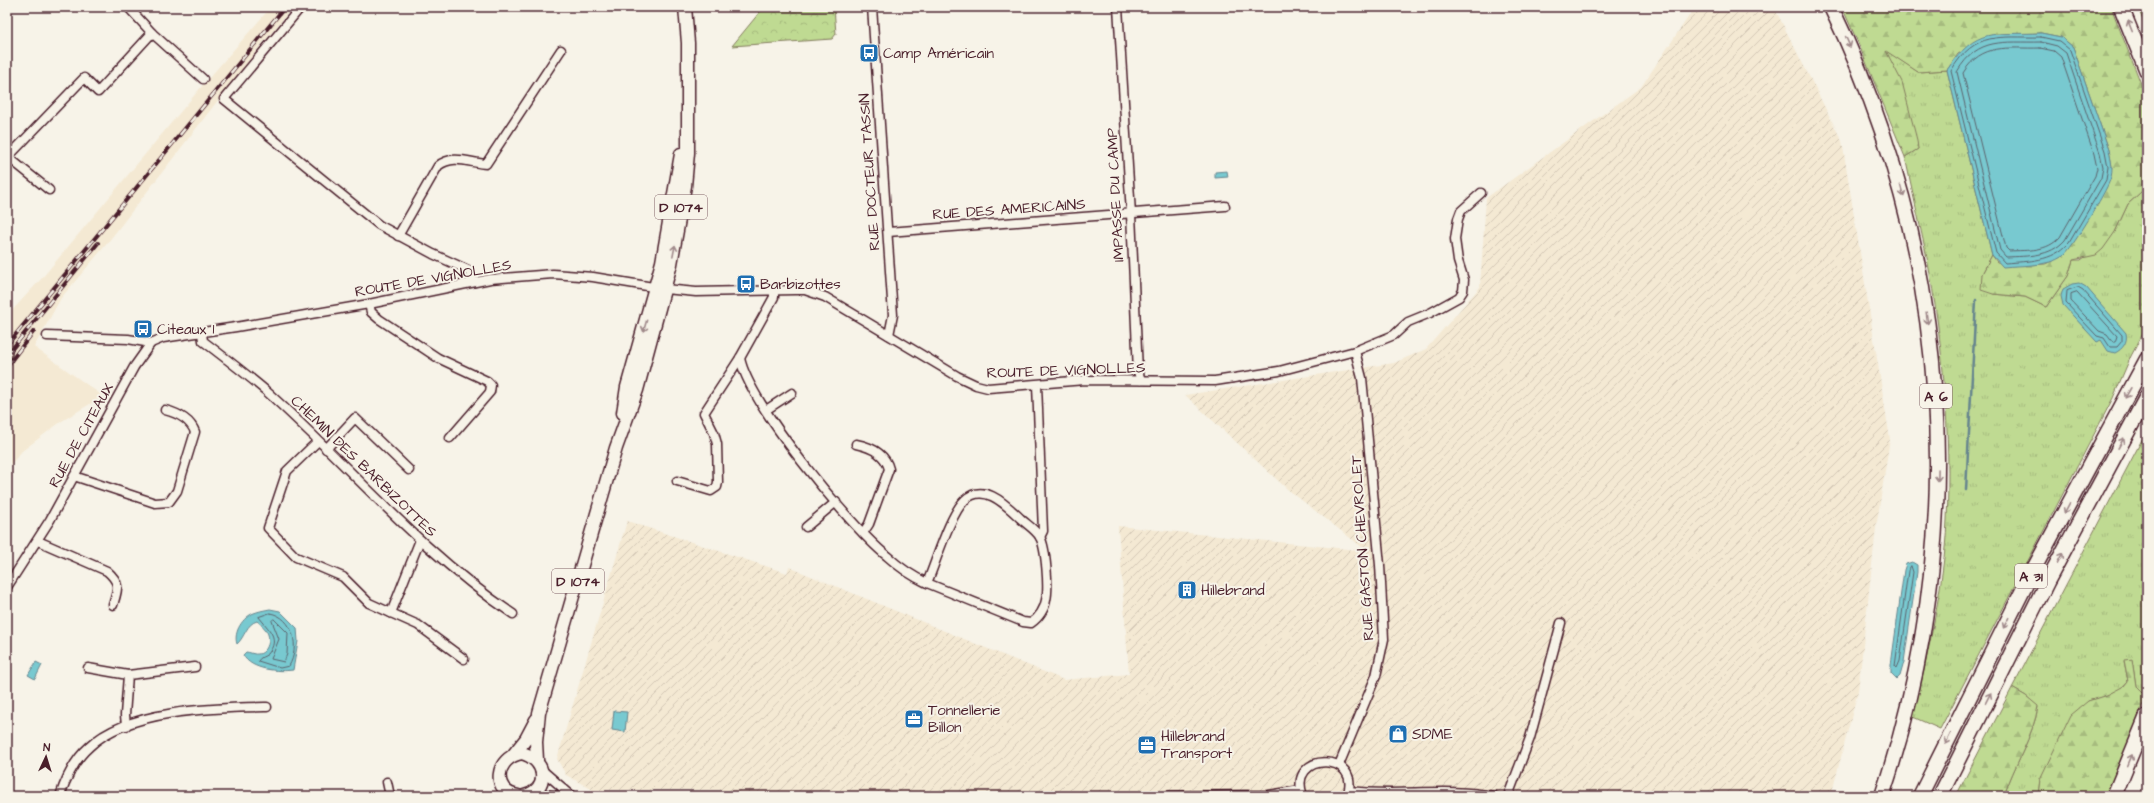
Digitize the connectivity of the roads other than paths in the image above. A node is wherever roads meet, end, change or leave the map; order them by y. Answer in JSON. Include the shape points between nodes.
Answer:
{"nodes":[{"id":1,"x":128,"y":7,"type":"edge"},
{"id":2,"x":301,"y":7,"type":"edge"},
{"id":3,"x":685,"y":7,"type":"edge"},
{"id":4,"x":872,"y":7,"type":"edge"},
{"id":5,"x":1118,"y":7,"type":"edge"},
{"id":6,"x":1831,"y":7,"type":"edge"},
{"id":7,"x":2121,"y":7,"type":"edge"},
{"id":8,"x":152,"y":33,"type":"junction"},
{"id":9,"x":561,"y":50,"type":"dead end"},
{"id":10,"x":2147,"y":71,"type":"edge"},
{"id":11,"x":203,"y":79,"type":"dead end"},
{"id":12,"x":8,"y":157,"type":"edge"},
{"id":13,"x":49,"y":190,"type":"dead end"},
{"id":14,"x":1481,"y":193,"type":"dead end"},
{"id":15,"x":1225,"y":206,"type":"dead end"},
{"id":16,"x":1131,"y":214,"type":"junction"},
{"id":17,"x":888,"y":232,"type":"junction"},
{"id":18,"x":398,"y":236,"type":"junction"},
{"id":19,"x":474,"y":282,"type":"junction"},
{"id":20,"x":660,"y":289,"type":"junction"},
{"id":21,"x":774,"y":289,"type":"junction"},
{"id":22,"x":369,"y":304,"type":"junction"},
{"id":23,"x":202,"y":333,"type":"junction"},
{"id":24,"x":889,"y":335,"type":"junction"},
{"id":25,"x":47,"y":336,"type":"dead end"},
{"id":26,"x":151,"y":343,"type":"junction"},
{"id":27,"x":1352,"y":352,"type":"junction"},
{"id":28,"x":740,"y":358,"type":"junction"},
{"id":29,"x":2147,"y":359,"type":"edge"},
{"id":30,"x":1141,"y":380,"type":"junction"},
{"id":31,"x":1037,"y":385,"type":"junction"},
{"id":32,"x":792,"y":393,"type":"dead end"},
{"id":33,"x":2147,"y":396,"type":"edge"},
{"id":34,"x":165,"y":410,"type":"dead end"},
{"id":35,"x":766,"y":410,"type":"junction"},
{"id":36,"x":450,"y":438,"type":"dead end"},
{"id":37,"x":317,"y":442,"type":"junction"},
{"id":38,"x":856,"y":444,"type":"dead end"},
{"id":39,"x":326,"y":449,"type":"junction"},
{"id":40,"x":410,"y":470,"type":"dead end"},
{"id":41,"x":74,"y":476,"type":"junction"},
{"id":42,"x":677,"y":481,"type":"dead end"},
{"id":43,"x":836,"y":502,"type":"junction"},
{"id":44,"x":806,"y":527,"type":"dead end"},
{"id":45,"x":864,"y":533,"type":"junction"},
{"id":46,"x":1040,"y":537,"type":"junction"},
{"id":47,"x":420,"y":540,"type":"junction"},
{"id":48,"x":38,"y":541,"type":"junction"},
{"id":49,"x":927,"y":583,"type":"junction"},
{"id":50,"x":7,"y":587,"type":"edge"},
{"id":51,"x":113,"y":605,"type":"dead end"},
{"id":52,"x":391,"y":613,"type":"junction"},
{"id":53,"x":513,"y":614,"type":"dead end"},
{"id":54,"x":1561,"y":623,"type":"dead end"},
{"id":55,"x":464,"y":659,"type":"dead end"},
{"id":56,"x":195,"y":667,"type":"dead end"},
{"id":57,"x":88,"y":668,"type":"dead end"},
{"id":58,"x":128,"y":675,"type":"junction"},
{"id":59,"x":267,"y":707,"type":"dead end"},
{"id":60,"x":539,"y":713,"type":"junction"},
{"id":61,"x":2147,"y":716,"type":"edge"},
{"id":62,"x":126,"y":726,"type":"junction"},
{"id":63,"x":514,"y":754,"type":"junction"},
{"id":64,"x":539,"y":765,"type":"junction"},
{"id":65,"x":1338,"y":765,"type":"junction"},
{"id":66,"x":387,"y":782,"type":"dead end"},
{"id":67,"x":505,"y":792,"type":"edge"},
{"id":68,"x":1302,"y":793,"type":"edge"},
{"id":69,"x":1348,"y":793,"type":"edge"},
{"id":70,"x":526,"y":795,"type":"edge"},
{"id":71,"x":60,"y":796,"type":"edge"},
{"id":72,"x":390,"y":796,"type":"edge"},
{"id":73,"x":565,"y":796,"type":"edge"},
{"id":74,"x":572,"y":796,"type":"edge"},
{"id":75,"x":1169,"y":796,"type":"edge"},
{"id":76,"x":1494,"y":796,"type":"edge"},
{"id":77,"x":1508,"y":796,"type":"edge"},
{"id":78,"x":1882,"y":796,"type":"edge"},
{"id":79,"x":1920,"y":796,"type":"edge"},
{"id":80,"x":1940,"y":796,"type":"edge"},
{"id":81,"x":2114,"y":796,"type":"edge"}],
"edges":[{"from":1,"to":8,"type":"street"},
{"from":2,"to":18,"type":"street","via":[[224,99],[373,220]]},
{"from":3,"to":20,"type":"main road","number":"D 1074","via":[[688,43],[688,153],[685,186]]},
{"from":4,"to":17,"type":"street","name":"RUE DOCTEUR TASSIN"},
{"from":5,"to":16,"type":"street","name":"IMPASSE DU CAMP"},
{"from":6,"to":78,"type":"highway","number":"A 6","one_way":true,"via":[[1871,98],[1902,191],[1922,282],[1936,402],[1937,500],[1929,598],[1911,694]]},
{"from":10,"to":7,"type":"highway","one_way":true},
{"from":8,"to":11,"type":"street"},
{"from":8,"to":12,"type":"street","via":[[98,92],[84,78]]},
{"from":9,"to":18,"type":"street","via":[[486,164],[461,160],[445,161],[438,166]]},
{"from":12,"to":13,"type":"street"},
{"from":14,"to":27,"type":"street","name":"ROUTE DE VIGNOLLES","via":[[1461,211],[1458,218],[1458,261],[1464,280],[1463,291],[1459,297],[1408,322],[1394,335]]},
{"from":15,"to":16,"type":"street","name":"RUE DES AMERICAINS"},
{"from":16,"to":17,"type":"street","name":"RUE DES AMERICAINS"},
{"from":16,"to":30,"type":"street","name":"IMPASSE DU CAMP","via":[[1138,372]]},
{"from":17,"to":24,"type":"street","name":"RUE DOCTEUR TASSIN","via":[[893,315]]},
{"from":18,"to":19,"type":"street","via":[[468,270]]},
{"from":19,"to":20,"type":"street","name":"ROUTE DE VIGNOLLES","via":[[553,274]]},
{"from":19,"to":22,"type":"street","name":"ROUTE DE VIGNOLLES"},
{"from":20,"to":21,"type":"street","name":"ROUTE DE VIGNOLLES","via":[[696,292]]},
{"from":20,"to":60,"type":"main road","number":"D 1074","via":[[637,390],[616,448]]},
{"from":21,"to":24,"type":"street","name":"ROUTE DE VIGNOLLES","via":[[805,290],[825,297]]},
{"from":21,"to":28,"type":"street","via":[[774,297]]},
{"from":22,"to":23,"type":"street","name":"ROUTE DE VIGNOLLES"},
{"from":22,"to":36,"type":"street","via":[[371,312],[379,319],[438,358],[487,381],[490,385],[490,392]]},
{"from":23,"to":26,"type":"street","name":"ROUTE DE VIGNOLLES","via":[[163,338]]},
{"from":23,"to":37,"type":"street","name":"CHEMIN DES BARBIZOTTES","via":[[204,341],[265,390]]},
{"from":24,"to":31,"type":"street","name":"ROUTE DE VIGNOLLES","via":[[976,385],[988,388]]},
{"from":25,"to":26,"type":"street","name":"ROUTE DE VIGNOLLES","via":[[128,339]]},
{"from":26,"to":41,"type":"street","name":"RUE DE CITEAUX","via":[[137,362]]},
{"from":27,"to":30,"type":"street","name":"ROUTE DE VIGNOLLES","via":[[1308,365],[1232,379],[1199,382]]},
{"from":27,"to":65,"type":"street","name":"RUE GASTON CHEVROLET","via":[[1362,378],[1380,565],[1384,639],[1376,676]]},
{"from":28,"to":35,"type":"street","via":[[746,378]]},
{"from":28,"to":42,"type":"street","via":[[704,413],[717,444],[717,487],[711,491]]},
{"from":29,"to":79,"type":"highway","number":"A 31","one_way":true,"via":[[2028,581]]},
{"from":30,"to":31,"type":"street","name":"ROUTE DE VIGNOLLES","via":[[1085,380]]},
{"from":31,"to":46,"type":"street","via":[[1043,531]]},
{"from":32,"to":35,"type":"street"},
{"from":80,"to":33,"type":"highway","number":"A 31","one_way":true,"via":[[2047,582]]},
{"from":34,"to":41,"type":"street","via":[[178,413],[192,425],[196,435],[177,491],[168,502],[155,503]]},
{"from":35,"to":43,"type":"street"},
{"from":37,"to":39,"type":"street","name":"CHEMIN DES BARBIZOTTES"},
{"from":37,"to":52,"type":"street","via":[[287,471],[268,528],[296,557],[343,577],[369,602]]},
{"from":38,"to":45,"type":"street","via":[[868,446],[885,458],[889,469]]},
{"from":39,"to":40,"type":"street","via":[[355,418]]},
{"from":39,"to":47,"type":"street","name":"CHEMIN DES BARBIZOTTES"},
{"from":41,"to":48,"type":"street","name":"RUE DE CITEAUX"},
{"from":43,"to":44,"type":"street"},
{"from":43,"to":45,"type":"street"},
{"from":45,"to":49,"type":"street","via":[[886,556]]},
{"from":46,"to":49,"type":"street","via":[[1002,502],[988,495],[975,494],[966,500],[956,513]]},
{"from":46,"to":49,"type":"street","via":[[1044,555],[1046,601],[1044,609],[1032,623],[1022,622]]},
{"from":47,"to":52,"type":"street"},
{"from":47,"to":53,"type":"street","name":"CHEMIN DES BARBIZOTTES","via":[[482,593]]},
{"from":48,"to":50,"type":"street","name":"RUE DE CITEAUX"},
{"from":48,"to":51,"type":"street","via":[[115,578],[118,585]]},
{"from":52,"to":55,"type":"street","via":[[418,625]]},
{"from":54,"to":77,"type":"street","via":[[1530,738]]},
{"from":56,"to":58,"type":"street"},
{"from":57,"to":58,"type":"street"},
{"from":58,"to":62,"type":"street"},
{"from":59,"to":62,"type":"street","via":[[194,710],[154,717]]},
{"from":60,"to":63,"type":"main road","number":"D 1074","via":[[526,739]]},
{"from":60,"to":64,"type":"main road","number":"D 1074","via":[[536,742]]},
{"from":81,"to":61,"type":"highway","one_way":true},
{"from":62,"to":71,"type":"street","via":[[100,738],[77,759]]},
{"from":63,"to":64,"type":"main road","via":[[526,754]]},
{"from":63,"to":67,"type":"main road","via":[[505,761],[500,770],[499,777]]},
{"from":64,"to":70,"type":"main road","via":[[540,784]]},
{"from":64,"to":74,"type":"street"},
{"from":65,"to":68,"type":"street","via":[[1323,761],[1315,763],[1303,774]]},
{"from":65,"to":69,"type":"street","via":[[1348,776]]},
{"from":66,"to":72,"type":"street"},
{"from":67,"to":70,"type":"main road"},
{"from":68,"to":75,"type":"street"},
{"from":69,"to":76,"type":"street","via":[[1464,792]]},
{"from":70,"to":73,"type":"street"}]}
